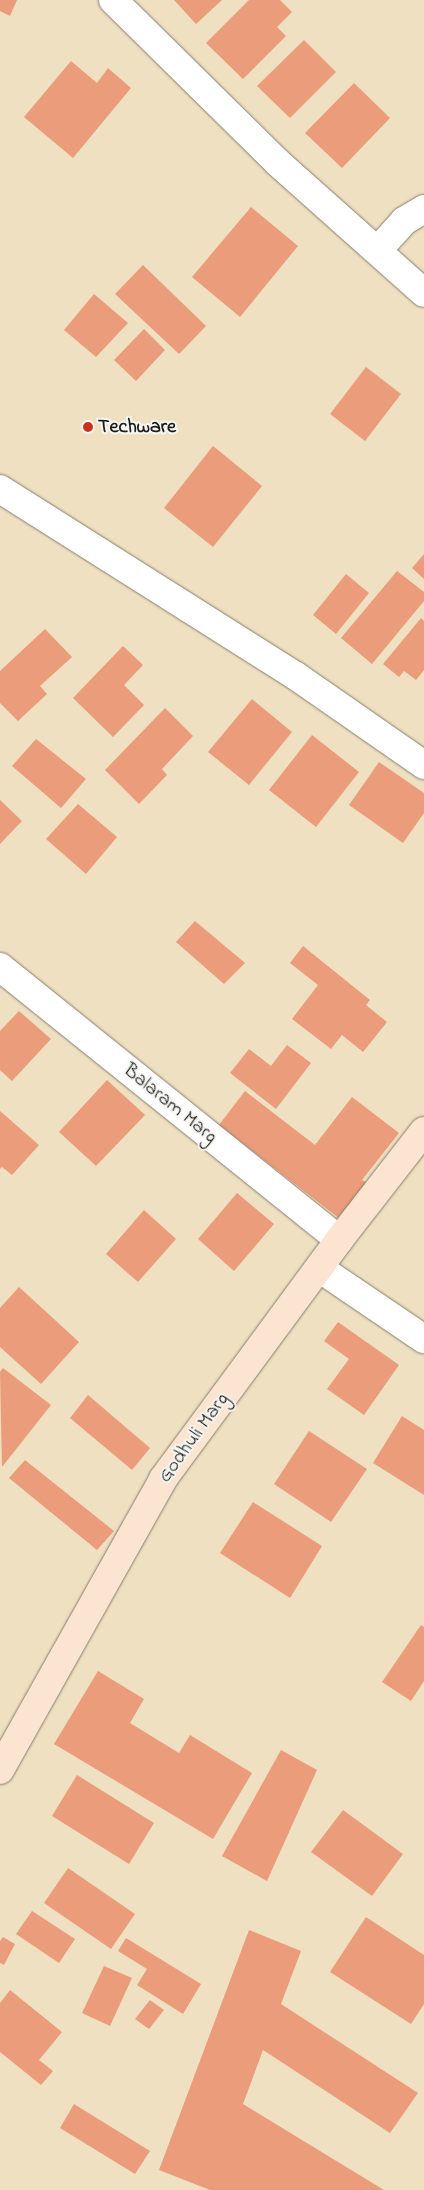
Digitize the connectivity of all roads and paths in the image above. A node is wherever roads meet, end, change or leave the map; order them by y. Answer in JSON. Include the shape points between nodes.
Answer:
{"nodes":[{"id":1,"x":113,"y":0,"type":"edge"},
{"id":2,"x":424,"y":209,"type":"edge"},
{"id":3,"x":378,"y":250,"type":"junction"},
{"id":4,"x":424,"y":293,"type":"edge"},
{"id":5,"x":0,"y":489,"type":"edge"},
{"id":6,"x":424,"y":765,"type":"edge"},
{"id":7,"x":0,"y":967,"type":"edge"},
{"id":8,"x":424,"y":1131,"type":"edge"},
{"id":9,"x":340,"y":1240,"type":"junction"},
{"id":10,"x":319,"y":1268,"type":"junction"},
{"id":11,"x":424,"y":1339,"type":"edge"},
{"id":12,"x":0,"y":1768,"type":"edge"}],
"edges":[{"from":1,"to":3,"type":"street","via":[[276,161]]},
{"from":2,"to":3,"type":"street","via":[[404,221]]},
{"from":3,"to":4,"type":"street"},
{"from":5,"to":6,"type":"street","via":[[296,676]]},
{"from":7,"to":9,"type":"street","name":"Balaram Marg"},
{"from":8,"to":9,"type":"main road","name":"Godhuli Marg"},
{"from":9,"to":10,"type":"main road","name":"Godhuli Marg"},
{"from":10,"to":11,"type":"street"},
{"from":10,"to":12,"type":"main road","name":"Godhuli Marg","via":[[164,1479]]}]}
